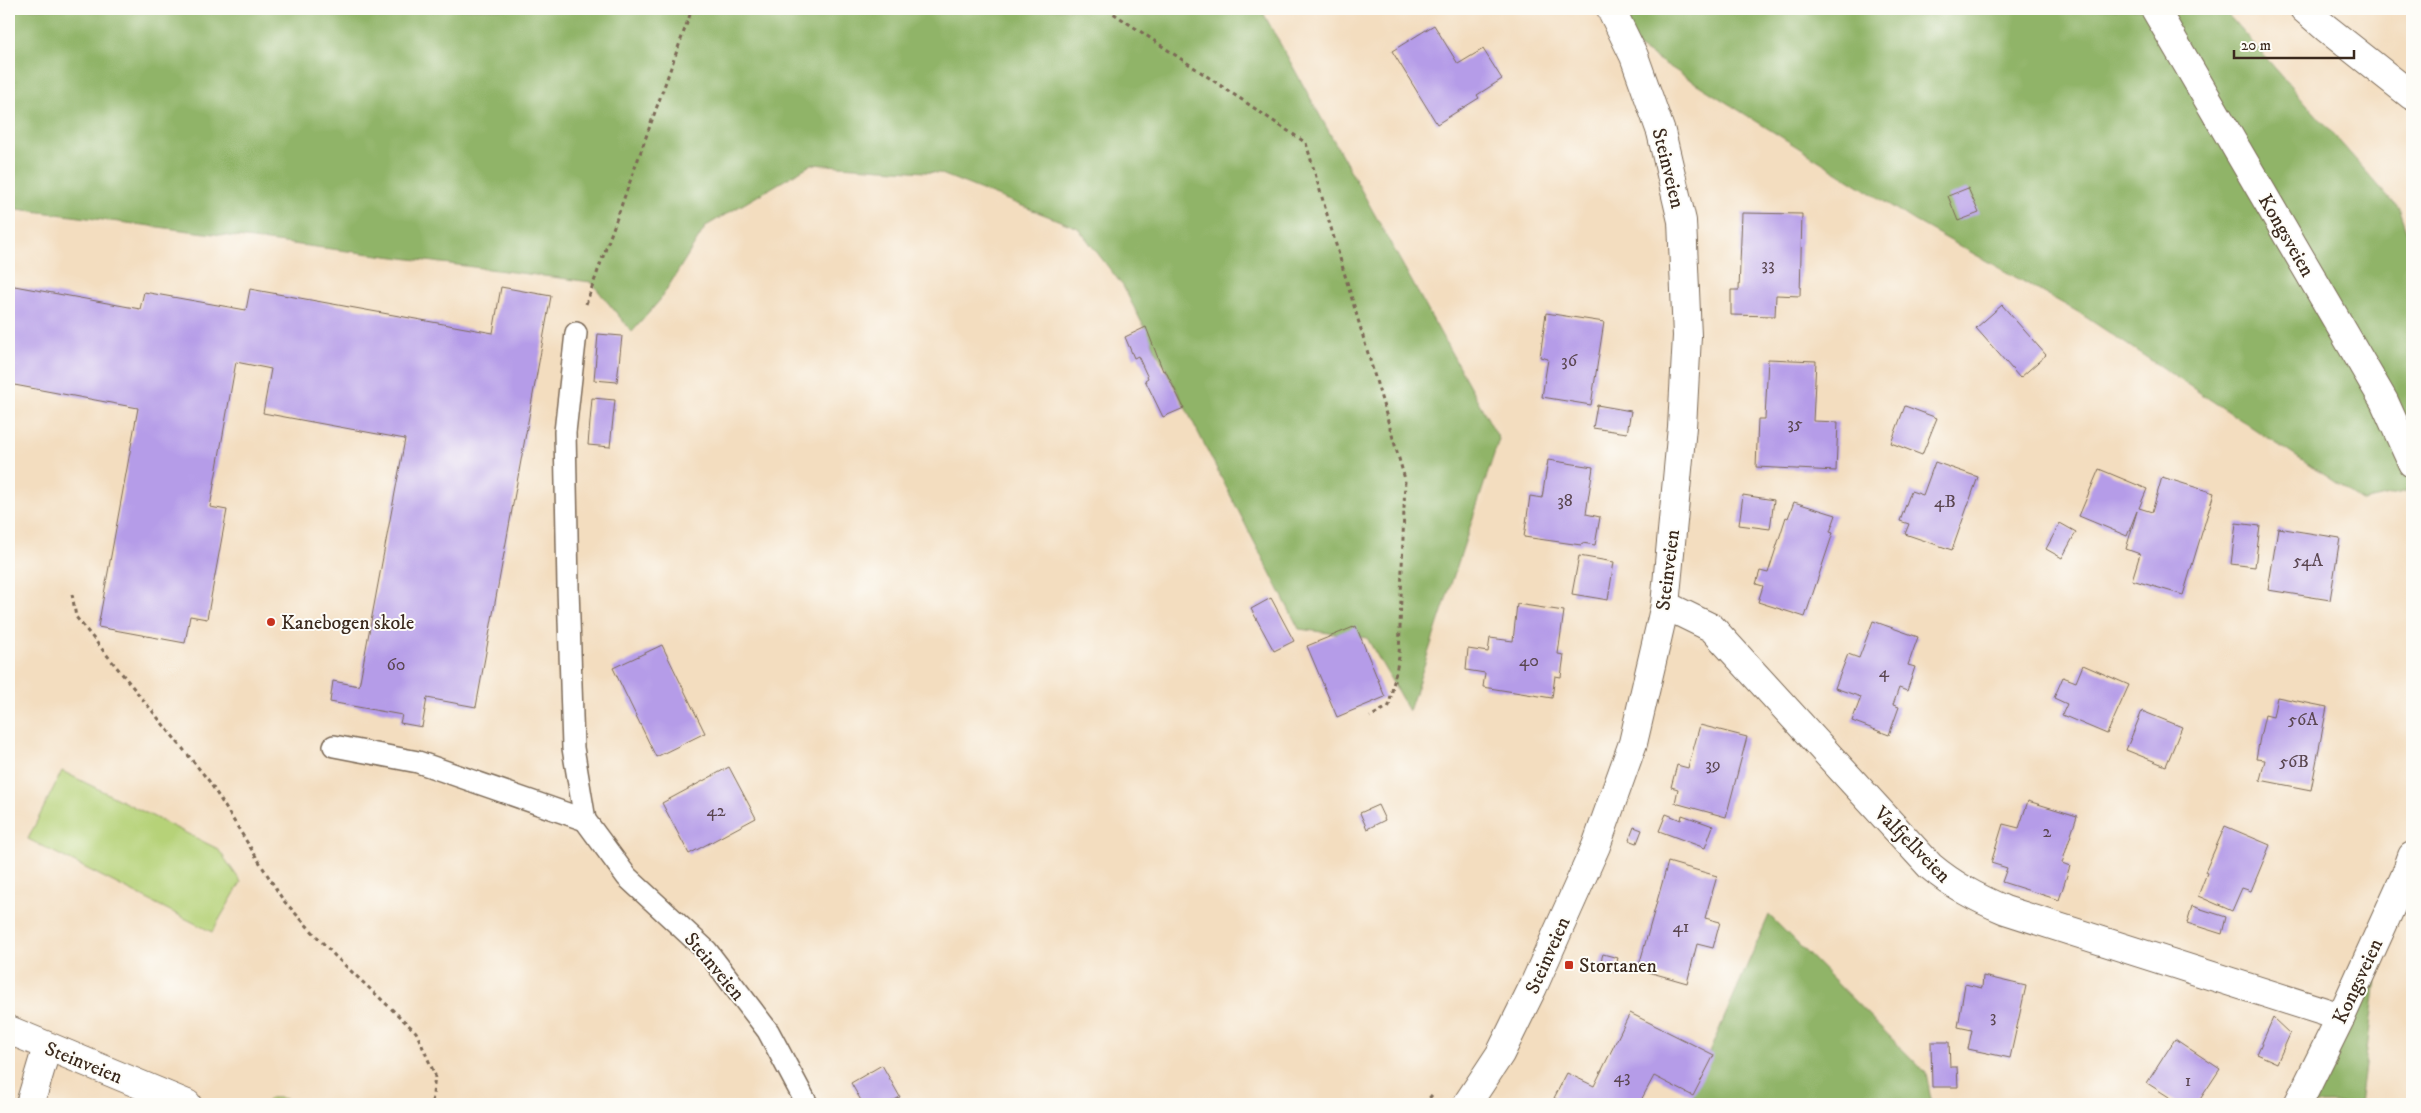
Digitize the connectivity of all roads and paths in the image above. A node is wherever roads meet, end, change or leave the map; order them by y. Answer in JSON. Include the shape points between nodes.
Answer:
{"nodes":[{"id":1,"x":692,"y":9,"type":"edge"},
{"id":2,"x":1107,"y":9,"type":"edge"},
{"id":3,"x":1611,"y":9,"type":"edge"},
{"id":4,"x":2155,"y":9,"type":"edge"},
{"id":5,"x":2304,"y":9,"type":"edge"},
{"id":6,"x":2412,"y":96,"type":"edge"},
{"id":7,"x":576,"y":333,"type":"joint"},
{"id":8,"x":2412,"y":464,"type":"edge"},
{"id":9,"x":72,"y":594,"type":"dead end"},
{"id":10,"x":1665,"y":605,"type":"junction"},
{"id":11,"x":1370,"y":717,"type":"dead end"},
{"id":12,"x":334,"y":746,"type":"dead end"},
{"id":13,"x":585,"y":820,"type":"junction"},
{"id":14,"x":2412,"y":856,"type":"edge"},
{"id":15,"x":2341,"y":1017,"type":"junction"},
{"id":16,"x":9,"y":1030,"type":"edge"},
{"id":17,"x":47,"y":1047,"type":"junction"},
{"id":18,"x":30,"y":1104,"type":"edge"},
{"id":19,"x":187,"y":1104,"type":"edge"},
{"id":20,"x":432,"y":1104,"type":"edge"},
{"id":21,"x":807,"y":1104,"type":"edge"},
{"id":22,"x":1467,"y":1104,"type":"edge"},
{"id":23,"x":2298,"y":1104,"type":"edge"}],
"edges":[{"from":1,"to":7,"type":"path"},
{"from":2,"to":11,"type":"path","via":[[1306,143],[1405,479],[1399,657],[1389,706]]},
{"from":3,"to":10,"type":"street","name":"Steinveien","via":[[1634,56],[1661,132],[1682,221],[1687,336]]},
{"from":4,"to":8,"type":"street","name":"Kongsveien","via":[[2384,400]]},
{"from":5,"to":6,"type":"street"},
{"from":7,"to":13,"type":"lane","via":[[566,432],[568,567],[573,748]]},
{"from":9,"to":20,"type":"path","via":[[76,617],[209,781],[283,900],[335,956],[416,1032],[435,1075]]},
{"from":10,"to":15,"type":"street","name":"Valfjellveien","via":[[1712,628],[1930,866],[1954,886],[2005,910]]},
{"from":10,"to":22,"type":"street","name":"Steinveien","via":[[1632,743],[1596,846],[1500,1054]]},
{"from":12,"to":13,"type":"lane","via":[[418,762]]},
{"from":13,"to":21,"type":"lane","name":"Steinveien","via":[[627,877],[707,951],[768,1031]]},
{"from":14,"to":15,"type":"street","name":"Kongsveien","via":[[2406,876]]},
{"from":15,"to":23,"type":"street","name":"Kongsveien"},
{"from":16,"to":17,"type":"street","name":"Steinveien"},
{"from":17,"to":18,"type":"street"},
{"from":17,"to":19,"type":"street","name":"Steinveien"}]}
